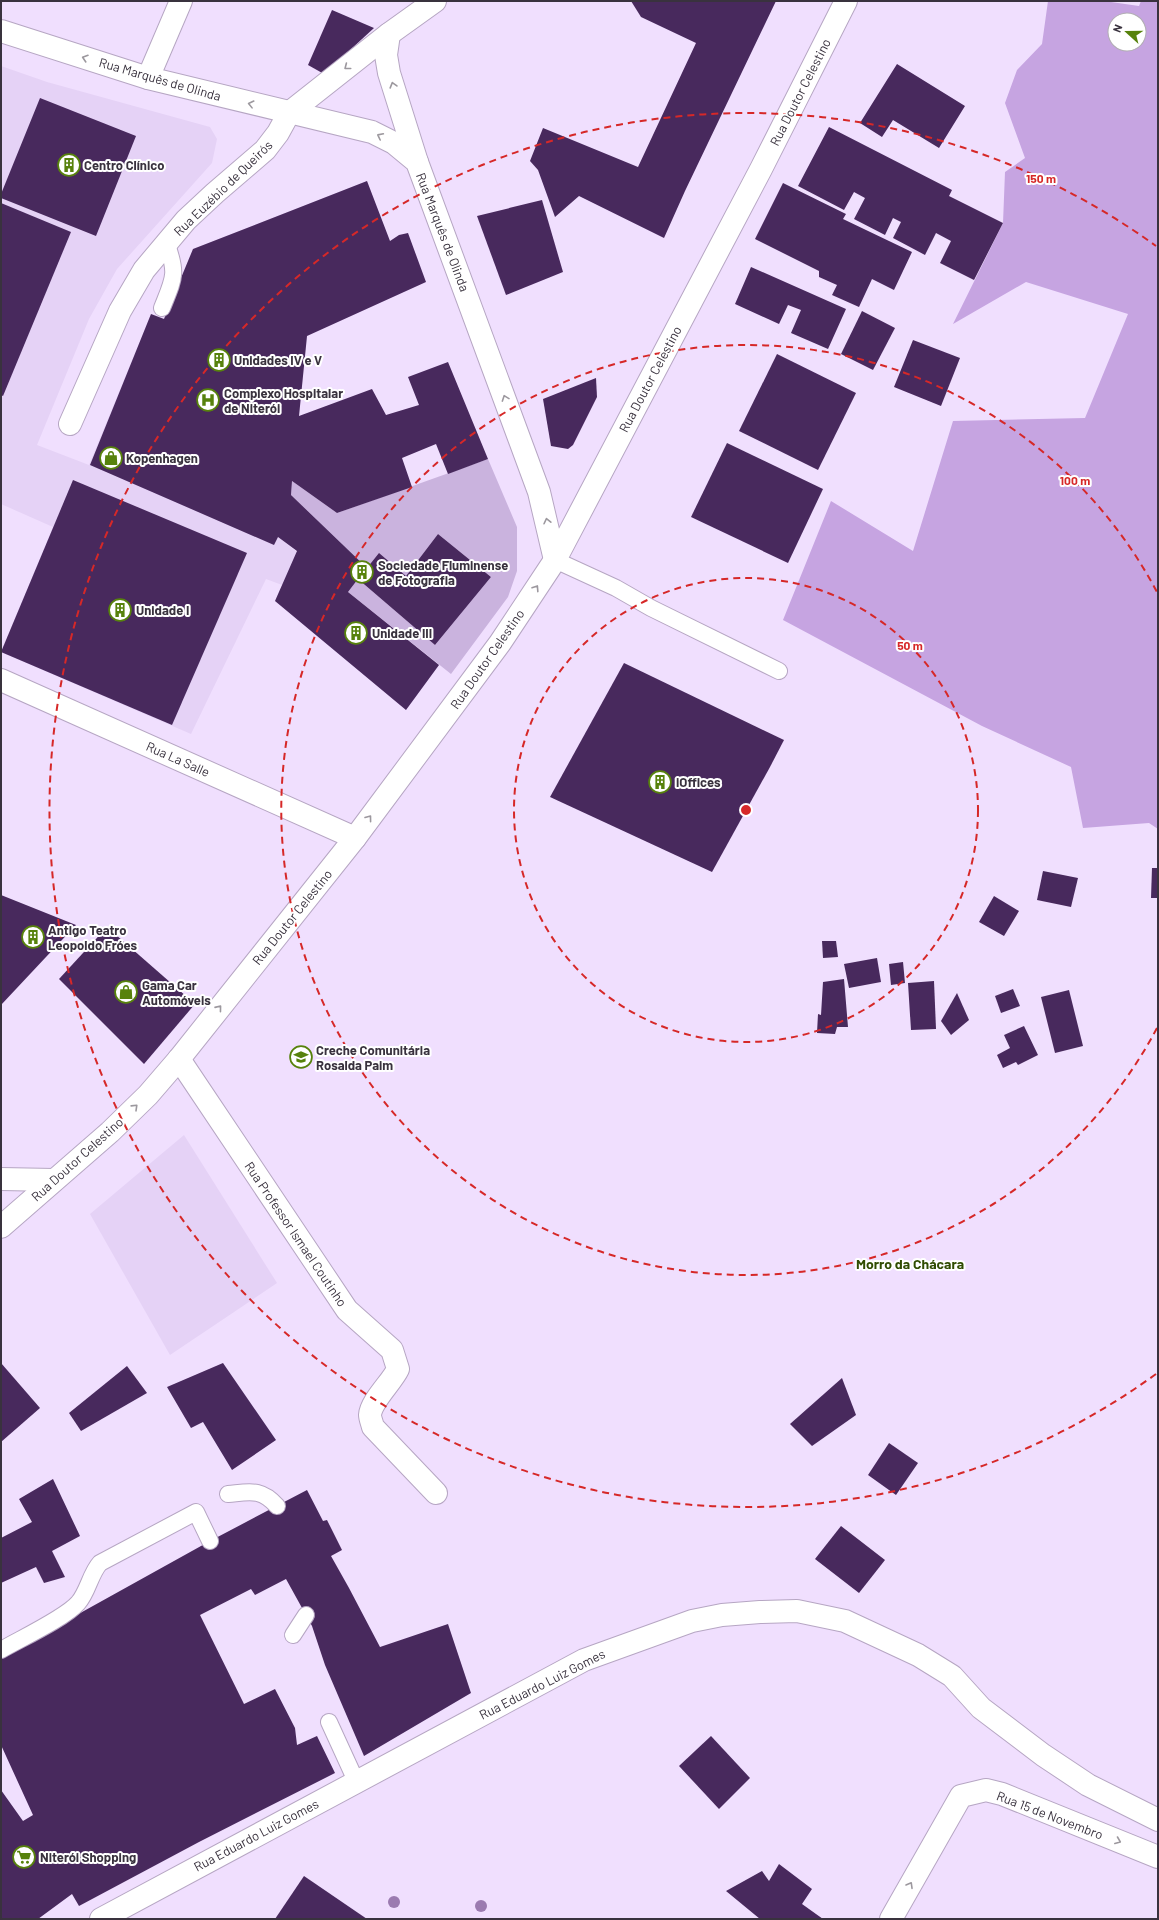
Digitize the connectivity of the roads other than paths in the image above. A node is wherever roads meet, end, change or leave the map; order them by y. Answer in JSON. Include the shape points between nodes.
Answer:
{"nodes":[{"id":1,"x":181,"y":1,"type":"edge"},
{"id":2,"x":435,"y":1,"type":"edge"},
{"id":3,"x":846,"y":1,"type":"edge"},
{"id":4,"x":1,"y":30,"type":"edge"},
{"id":5,"x":389,"y":34,"type":"junction"},
{"id":6,"x":148,"y":78,"type":"junction"},
{"id":7,"x":289,"y":113,"type":"junction"},
{"id":8,"x":417,"y":162,"type":"junction"},
{"id":9,"x":166,"y":242,"type":"junction"},
{"id":10,"x":162,"y":308,"type":"dead end"},
{"id":11,"x":70,"y":424,"type":"dead end"},
{"id":12,"x":555,"y":560,"type":"junction"},
{"id":13,"x":779,"y":671,"type":"dead end"},
{"id":14,"x":1,"y":680,"type":"edge"},
{"id":15,"x":355,"y":838,"type":"junction"},
{"id":16,"x":179,"y":1059,"type":"junction"},
{"id":17,"x":1,"y":1179,"type":"edge"},
{"id":18,"x":54,"y":1180,"type":"junction"},
{"id":19,"x":1,"y":1227,"type":"edge"},
{"id":20,"x":436,"y":1493,"type":"dead end"},
{"id":21,"x":228,"y":1494,"type":"dead end"},
{"id":22,"x":276,"y":1506,"type":"dead end"},
{"id":23,"x":210,"y":1541,"type":"dead end"},
{"id":24,"x":306,"y":1615,"type":"dead end"},
{"id":25,"x":293,"y":1634,"type":"dead end"},
{"id":26,"x":1,"y":1650,"type":"edge"},
{"id":27,"x":329,"y":1722,"type":"dead end"},
{"id":28,"x":356,"y":1781,"type":"junction"},
{"id":29,"x":1158,"y":1820,"type":"edge"},
{"id":30,"x":1158,"y":1858,"type":"edge"},
{"id":31,"x":101,"y":1919,"type":"edge"},
{"id":32,"x":891,"y":1919,"type":"edge"}],
"edges":[{"from":1,"to":6,"type":"street"},
{"from":2,"to":5,"type":"street","name":"Rua Euzébio de Queirós"},
{"from":3,"to":12,"type":"street","name":"Rua Doutor Celestino","via":[[762,169]]},
{"from":6,"to":4,"type":"street","name":"Rua Marquês de Olinda","one_way":true},
{"from":5,"to":7,"type":"street","name":"Rua Euzébio de Queirós","one_way":true},
{"from":8,"to":5,"type":"street","one_way":true,"via":[[389,73],[386,55]]},
{"from":7,"to":6,"type":"street","name":"Rua Marquês de Olinda","one_way":true},
{"from":8,"to":7,"type":"street","name":"Rua Marquês de Olinda","one_way":true,"via":[[394,143],[372,132]]},
{"from":7,"to":9,"type":"street","name":"Rua Euzébio de Queirós","via":[[266,150],[215,192]]},
{"from":12,"to":8,"type":"street","name":"Rua Marquês de Olinda","one_way":true,"via":[[539,492]]},
{"from":9,"to":10,"type":"lane","via":[[175,272]]},
{"from":9,"to":11,"type":"street","name":"Rua Euzébio de Queirós","via":[[144,270],[120,312]]},
{"from":12,"to":13,"type":"lane"},
{"from":15,"to":12,"type":"street","name":"Rua Doutor Celestino","one_way":true,"via":[[500,643]]},
{"from":14,"to":15,"type":"street","name":"Rua La Salle"},
{"from":16,"to":15,"type":"street","name":"Rua Doutor Celestino","one_way":true},
{"from":18,"to":16,"type":"street","name":"Rua Doutor Celestino","one_way":true,"via":[[110,1132],[148,1095]]},
{"from":16,"to":20,"type":"street","name":"Rua Professor Ismael Coutinho","via":[[347,1310],[392,1350],[398,1369],[370,1415],[374,1427]]},
{"from":17,"to":18,"type":"street"},
{"from":18,"to":19,"type":"street","name":"Rua Doutor Celestino"},
{"from":21,"to":22,"type":"lane","via":[[258,1492],[268,1496]]},
{"from":23,"to":26,"type":"lane","via":[[196,1512],[100,1562],[94,1569],[79,1603],[68,1612]]},
{"from":24,"to":25,"type":"lane"},
{"from":27,"to":28,"type":"lane"},
{"from":28,"to":29,"type":"street","name":"Rua Eduardo Luiz Gomes","via":[[584,1660],[692,1621],[722,1615],[797,1611],[845,1621],[918,1655],[952,1676],[981,1708],[1043,1755],[1088,1785]]},
{"from":28,"to":31,"type":"street","name":"Rua Eduardo Luiz Gomes"},
{"from":32,"to":30,"type":"street","name":"Rua 15 de Novembro","one_way":true,"via":[[961,1796],[986,1790],[1002,1794]]}]}
